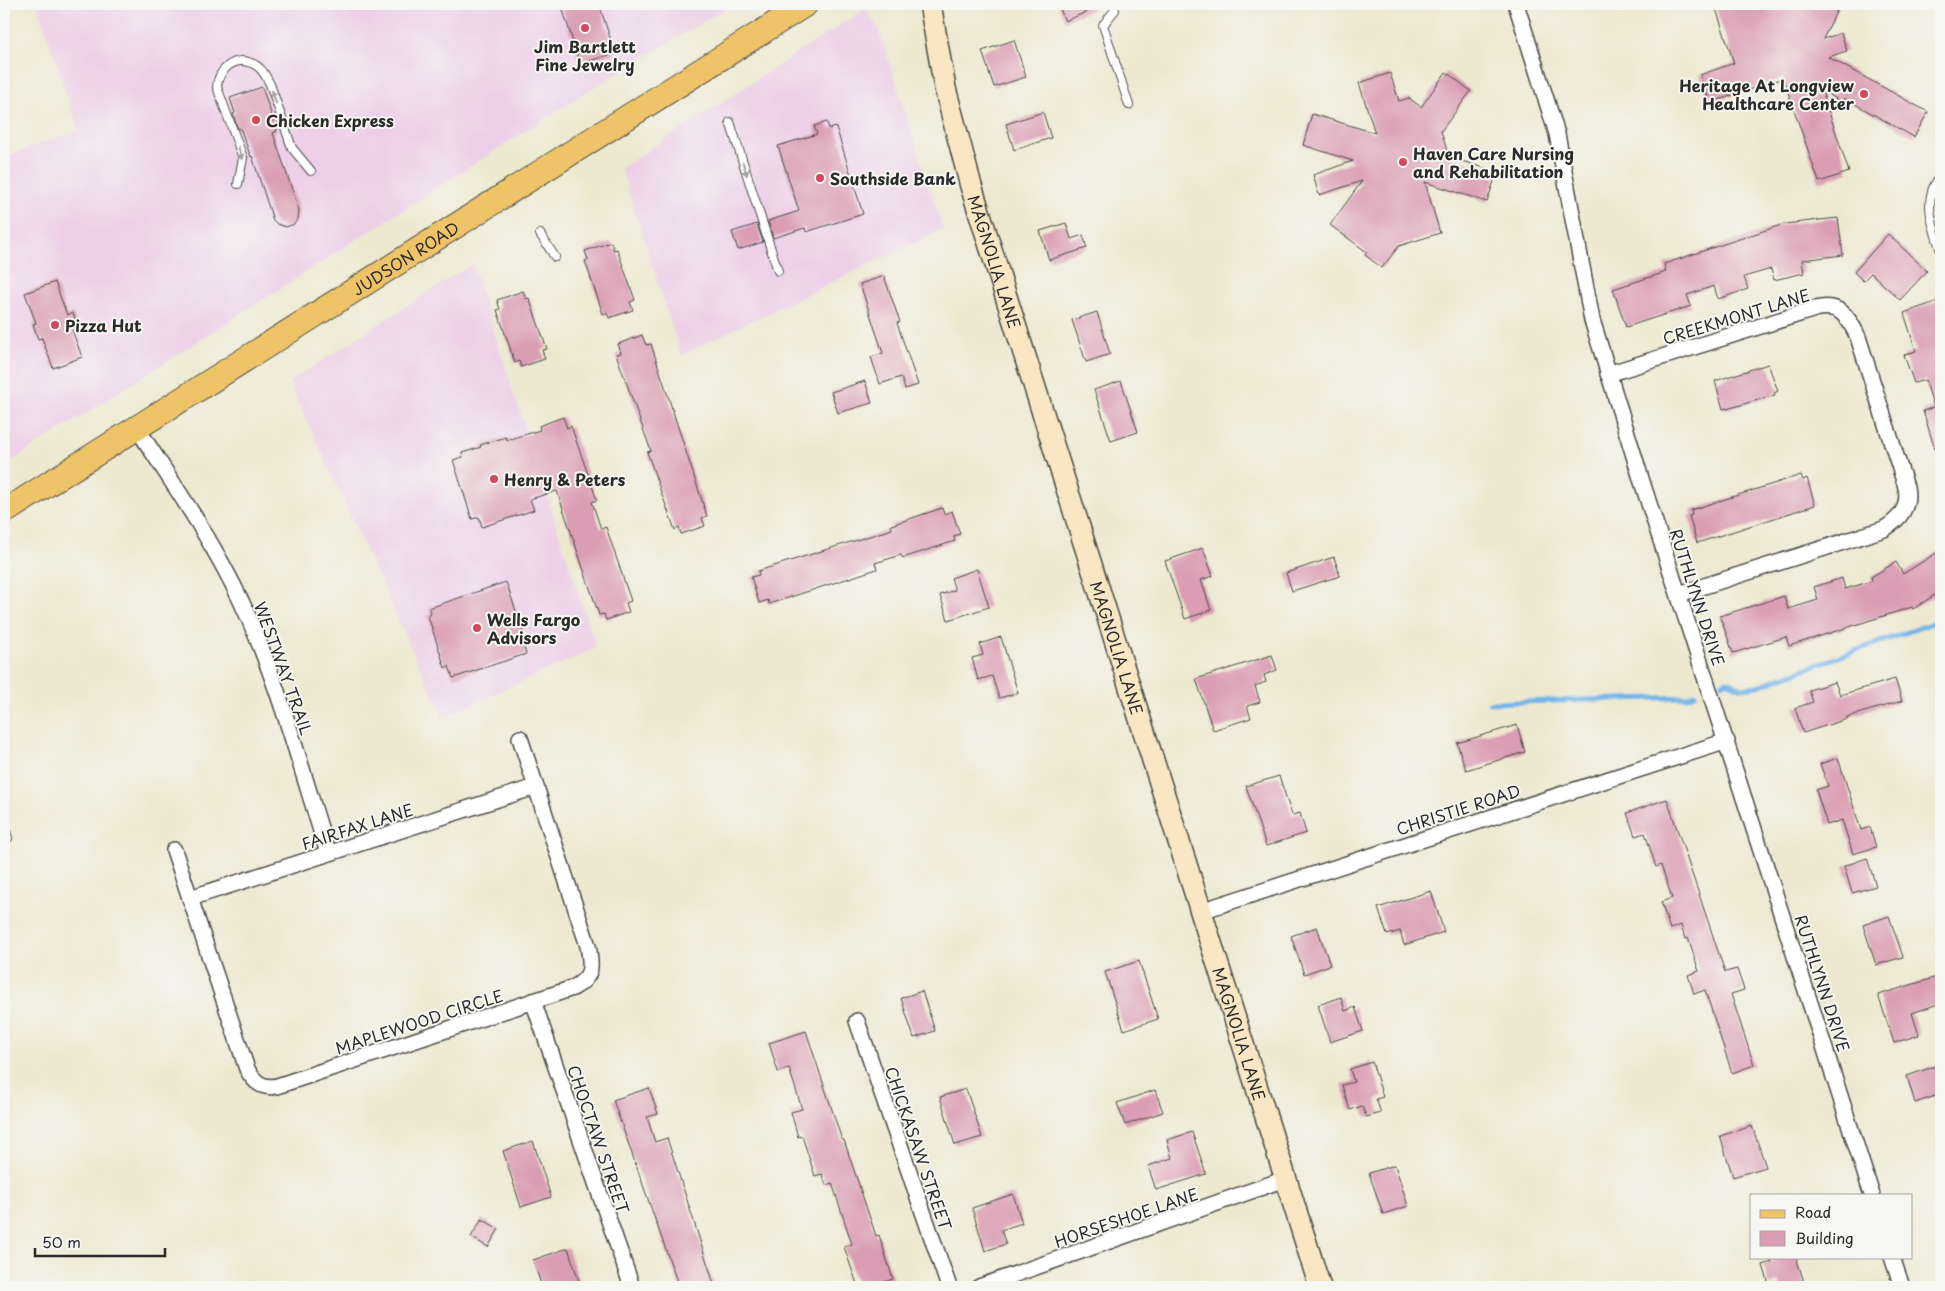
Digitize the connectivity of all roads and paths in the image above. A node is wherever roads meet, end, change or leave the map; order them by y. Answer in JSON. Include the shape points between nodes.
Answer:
{"nodes":[{"id":1,"x":806,"y":4,"type":"edge"},
{"id":2,"x":930,"y":4,"type":"edge"},
{"id":3,"x":1113,"y":4,"type":"edge"},
{"id":4,"x":1516,"y":4,"type":"edge"},
{"id":5,"x":1129,"y":105,"type":"dead end"},
{"id":6,"x":730,"y":122,"type":"dead end"},
{"id":7,"x":311,"y":171,"type":"dead end"},
{"id":8,"x":1941,"y":176,"type":"edge"},
{"id":9,"x":238,"y":184,"type":"dead end"},
{"id":10,"x":540,"y":234,"type":"dead end"},
{"id":11,"x":1941,"y":251,"type":"edge"},
{"id":12,"x":555,"y":257,"type":"dead end"},
{"id":13,"x":778,"y":271,"type":"dead end"},
{"id":14,"x":1608,"y":374,"type":"junction"},
{"id":15,"x":137,"y":428,"type":"junction"},
{"id":16,"x":4,"y":512,"type":"edge"},
{"id":17,"x":1679,"y":594,"type":"junction"},
{"id":18,"x":520,"y":738,"type":"dead end"},
{"id":19,"x":1727,"y":740,"type":"junction"},
{"id":20,"x":535,"y":787,"type":"junction"},
{"id":21,"x":4,"y":825,"type":"edge"},
{"id":22,"x":4,"y":840,"type":"edge"},
{"id":23,"x":174,"y":850,"type":"dead end"},
{"id":24,"x":328,"y":853,"type":"junction"},
{"id":25,"x":190,"y":898,"type":"junction"},
{"id":26,"x":1200,"y":912,"type":"junction"},
{"id":27,"x":533,"y":1001,"type":"junction"},
{"id":28,"x":857,"y":1021,"type":"dead end"},
{"id":29,"x":1286,"y":1179,"type":"junction"},
{"id":30,"x":1872,"y":1194,"type":"edge"},
{"id":31,"x":1892,"y":1258,"type":"edge"},
{"id":32,"x":632,"y":1287,"type":"edge"},
{"id":33,"x":949,"y":1287,"type":"edge"},
{"id":34,"x":979,"y":1287,"type":"edge"},
{"id":35,"x":1320,"y":1287,"type":"edge"},
{"id":36,"x":1902,"y":1287,"type":"edge"}],
"edges":[{"from":1,"to":15,"type":"main road","name":"JUDSON ROAD"},
{"from":2,"to":26,"type":"main road","name":"MAGNOLIA LANE","via":[[947,97],[971,186]]},
{"from":3,"to":5,"type":"lane","via":[[1115,10],[1103,25]]},
{"from":4,"to":14,"type":"street","name":"RUTHLYNN DRIVE","via":[[1559,141],[1586,296]]},
{"from":6,"to":13,"type":"lane","one_way":true},
{"from":7,"to":9,"type":"lane","one_way":true,"via":[[292,148],[263,72],[251,62],[236,62],[218,76],[217,87],[243,158]]},
{"from":8,"to":11,"type":"lane","via":[[1930,196],[1932,220]]},
{"from":10,"to":12,"type":"lane"},
{"from":14,"to":17,"type":"street","name":"RUTHLYNN DRIVE"},
{"from":14,"to":17,"type":"street","name":"CREEKMONT LANE","via":[[1823,307],[1836,309],[1848,318],[1858,337],[1906,487],[1906,505],[1902,513],[1884,529]]},
{"from":15,"to":16,"type":"main road","name":"JUDSON ROAD"},
{"from":15,"to":24,"type":"street","name":"WESTWAY TRAIL","via":[[214,549],[242,602],[267,663]]},
{"from":17,"to":19,"type":"street","name":"RUTHLYNN DRIVE"},
{"from":18,"to":20,"type":"street","name":"MAPLEWOOD CIRCLE"},
{"from":19,"to":26,"type":"street","name":"CHRISTIE ROAD"},
{"from":19,"to":30,"type":"street","name":"RUTHLYNN DRIVE"},
{"from":20,"to":24,"type":"street","name":"FAIRFAX LANE"},
{"from":20,"to":27,"type":"street","name":"MAPLEWOOD CIRCLE","via":[[588,946],[590,969],[582,983]]},
{"from":21,"to":22,"type":"lane","via":[[8,838]]},
{"from":23,"to":25,"type":"street","name":"MAPLEWOOD CIRCLE"},
{"from":24,"to":25,"type":"street","name":"FAIRFAX LANE"},
{"from":25,"to":27,"type":"street","name":"MAPLEWOOD CIRCLE","via":[[247,1069],[252,1078],[269,1088]]},
{"from":26,"to":29,"type":"main road","name":"MAGNOLIA LANE"},
{"from":27,"to":32,"type":"street","name":"CHOCTAW STREET"},
{"from":28,"to":33,"type":"street","name":"CHICKASAW STREET"},
{"from":29,"to":34,"type":"street","name":"HORSESHOE LANE"},
{"from":29,"to":35,"type":"main road","name":"MAGNOLIA LANE"},
{"from":31,"to":36,"type":"street"}]}
